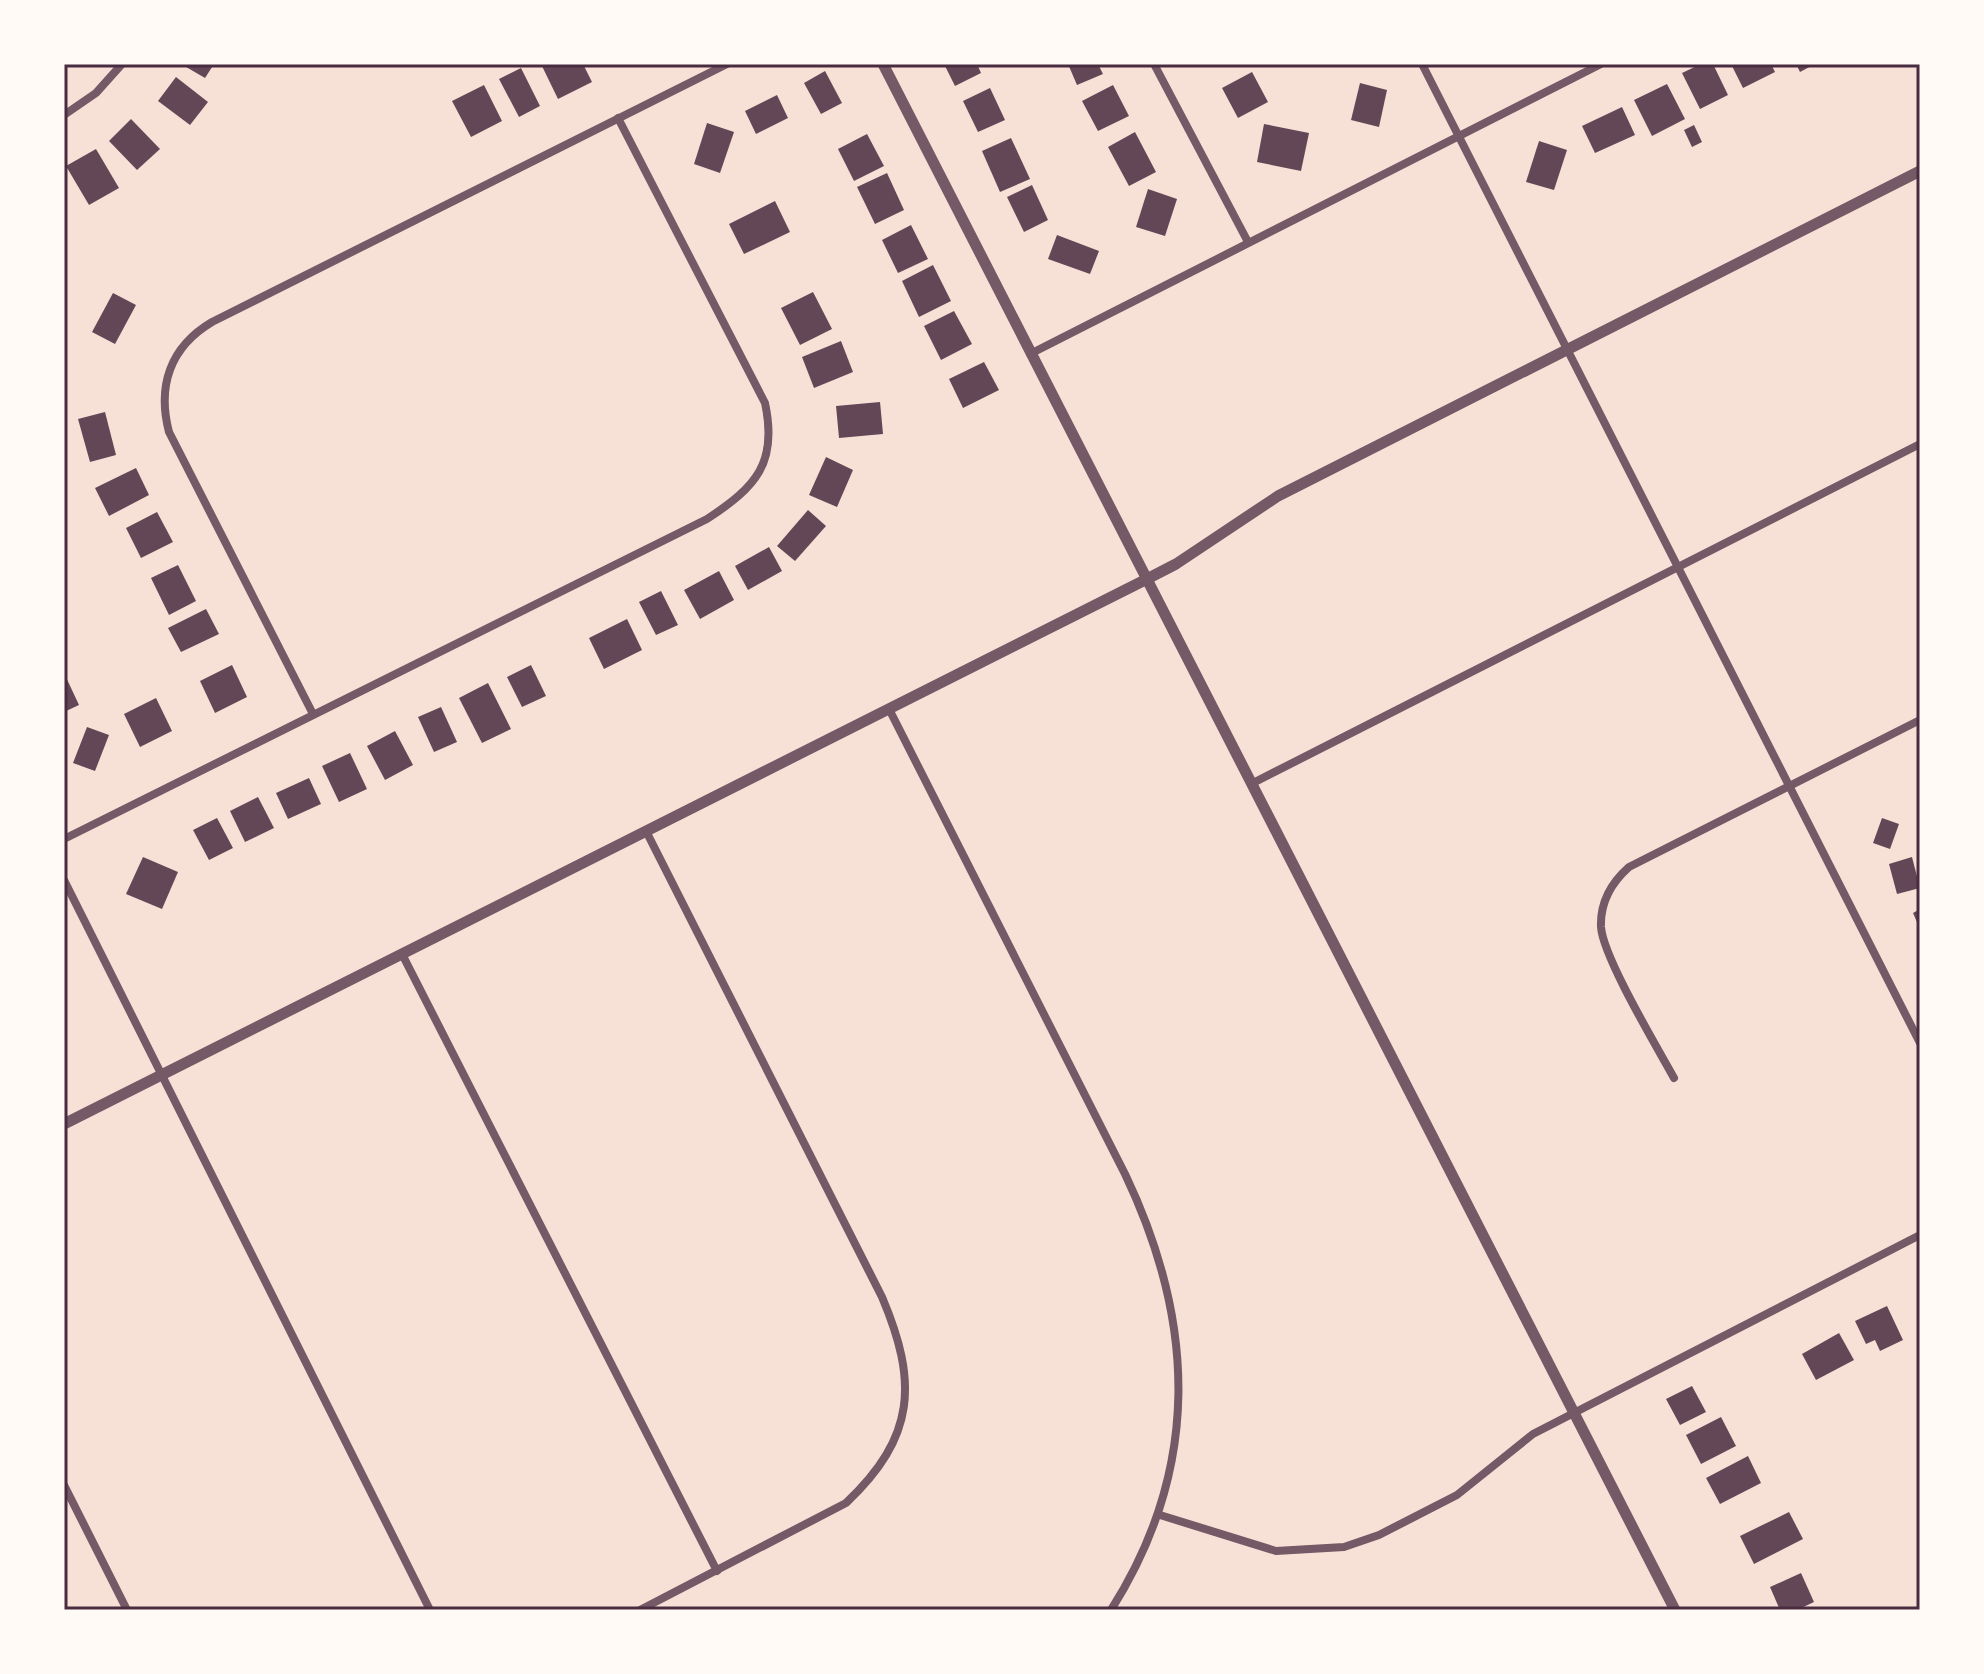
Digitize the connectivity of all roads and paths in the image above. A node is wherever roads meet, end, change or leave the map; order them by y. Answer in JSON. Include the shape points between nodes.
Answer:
{"nodes":[{"id":1,"x":122,"y":64,"type":"edge"},
{"id":2,"x":727,"y":64,"type":"edge"},
{"id":3,"x":883,"y":64,"type":"edge"},
{"id":4,"x":1154,"y":64,"type":"edge"},
{"id":5,"x":1422,"y":64,"type":"edge"},
{"id":6,"x":1601,"y":64,"type":"edge"},
{"id":7,"x":64,"y":115,"type":"edge"},
{"id":8,"x":618,"y":118,"type":"junction"},
{"id":9,"x":1458,"y":136,"type":"junction"},
{"id":10,"x":1920,"y":171,"type":"edge"},
{"id":11,"x":1248,"y":242,"type":"junction"},
{"id":12,"x":1565,"y":350,"type":"junction"},
{"id":13,"x":1030,"y":354,"type":"junction"},
{"id":14,"x":1920,"y":444,"type":"edge"},
{"id":15,"x":1676,"y":567,"type":"junction"},
{"id":16,"x":1145,"y":580,"type":"junction"},
{"id":17,"x":889,"y":709,"type":"junction"},
{"id":18,"x":313,"y":714,"type":"junction"},
{"id":19,"x":1920,"y":720,"type":"edge"},
{"id":20,"x":1251,"y":784,"type":"junction"},
{"id":21,"x":1788,"y":787,"type":"junction"},
{"id":22,"x":646,"y":831,"type":"junction"},
{"id":23,"x":64,"y":839,"type":"edge"},
{"id":24,"x":64,"y":880,"type":"edge"},
{"id":25,"x":402,"y":954,"type":"junction"},
{"id":26,"x":1920,"y":1043,"type":"edge"},
{"id":27,"x":162,"y":1075,"type":"junction"},
{"id":28,"x":1674,"y":1078,"type":"dead end"},
{"id":29,"x":64,"y":1124,"type":"edge"},
{"id":30,"x":1920,"y":1235,"type":"edge"},
{"id":31,"x":1573,"y":1412,"type":"junction"},
{"id":32,"x":64,"y":1485,"type":"edge"},
{"id":33,"x":1160,"y":1515,"type":"junction"},
{"id":34,"x":717,"y":1571,"type":"junction"},
{"id":35,"x":127,"y":1610,"type":"edge"},
{"id":36,"x":430,"y":1610,"type":"edge"},
{"id":37,"x":640,"y":1610,"type":"edge"},
{"id":38,"x":1111,"y":1610,"type":"edge"},
{"id":39,"x":1675,"y":1610,"type":"edge"}],
"edges":[{"from":1,"to":7,"type":"street","via":[[96,93]]},
{"from":2,"to":8,"type":"street"},
{"from":3,"to":13,"type":"street"},
{"from":4,"to":11,"type":"street"},
{"from":5,"to":9,"type":"street"},
{"from":6,"to":9,"type":"street"},
{"from":8,"to":18,"type":"street","via":[[212,322],[189,339],[172,362],[163,397],[169,432]]},
{"from":8,"to":18,"type":"street","via":[[765,403],[770,447],[764,468],[731,503],[707,519]]},
{"from":9,"to":11,"type":"street"},
{"from":9,"to":12,"type":"street"},
{"from":10,"to":12,"type":"street"},
{"from":11,"to":13,"type":"street"},
{"from":12,"to":15,"type":"street"},
{"from":12,"to":16,"type":"street","via":[[1278,496]]},
{"from":13,"to":16,"type":"street"},
{"from":14,"to":15,"type":"street"},
{"from":15,"to":20,"type":"street"},
{"from":15,"to":21,"type":"street"},
{"from":16,"to":17,"type":"street"},
{"from":16,"to":20,"type":"street"},
{"from":17,"to":22,"type":"street"},
{"from":17,"to":33,"type":"street","via":[[1125,1174],[1158,1250],[1173,1312],[1178,1378],[1175,1435]]},
{"from":18,"to":23,"type":"street"},
{"from":19,"to":21,"type":"street"},
{"from":20,"to":31,"type":"street"},
{"from":21,"to":26,"type":"street"},
{"from":21,"to":28,"type":"street","via":[[1629,867],[1608,891],[1602,909],[1605,943]]},
{"from":22,"to":25,"type":"street"},
{"from":22,"to":34,"type":"street","via":[[882,1297],[904,1354],[902,1416],[889,1454],[868,1483],[826,1516]]},
{"from":24,"to":27,"type":"street"},
{"from":25,"to":27,"type":"street"},
{"from":25,"to":34,"type":"street"},
{"from":27,"to":29,"type":"street"},
{"from":27,"to":36,"type":"street"},
{"from":30,"to":31,"type":"street"},
{"from":31,"to":33,"type":"street","via":[[1533,1434],[1457,1495],[1344,1547],[1276,1551]]},
{"from":31,"to":39,"type":"street"},
{"from":32,"to":35,"type":"street"},
{"from":33,"to":38,"type":"street"},
{"from":34,"to":37,"type":"street"}]}
